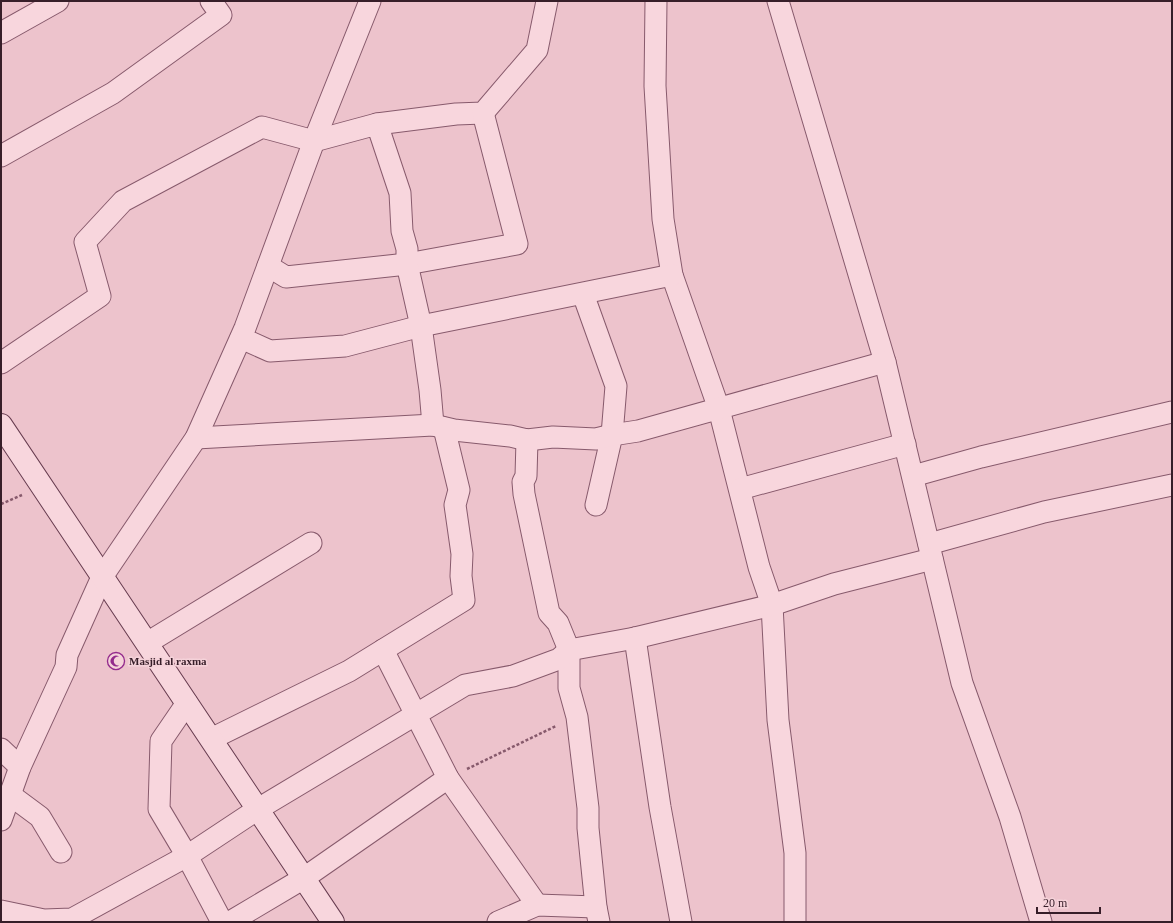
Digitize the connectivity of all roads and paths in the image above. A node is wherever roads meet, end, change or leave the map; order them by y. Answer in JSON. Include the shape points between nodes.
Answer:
{"nodes":[{"id":1,"x":58,"y":1,"type":"edge"},
{"id":2,"x":211,"y":1,"type":"edge"},
{"id":3,"x":370,"y":1,"type":"edge"},
{"id":4,"x":547,"y":1,"type":"edge"},
{"id":5,"x":656,"y":1,"type":"edge"},
{"id":6,"x":778,"y":1,"type":"edge"},
{"id":7,"x":1,"y":33,"type":"edge"},
{"id":8,"x":483,"y":113,"type":"junction"},
{"id":9,"x":377,"y":124,"type":"junction"},
{"id":10,"x":314,"y":141,"type":"junction"},
{"id":11,"x":1,"y":156,"type":"edge"},
{"id":12,"x":407,"y":264,"type":"junction"},
{"id":13,"x":268,"y":266,"type":"junction"},
{"id":14,"x":672,"y":275,"type":"junction"},
{"id":15,"x":582,"y":294,"type":"junction"},
{"id":16,"x":421,"y":326,"type":"junction"},
{"id":17,"x":241,"y":338,"type":"junction"},
{"id":18,"x":885,"y":362,"type":"junction"},
{"id":19,"x":1,"y":363,"type":"edge"},
{"id":20,"x":719,"y":409,"type":"junction"},
{"id":21,"x":1172,"y":412,"type":"edge"},
{"id":22,"x":1,"y":425,"type":"edge"},
{"id":23,"x":439,"y":426,"type":"junction"},
{"id":24,"x":612,"y":434,"type":"junction"},
{"id":25,"x":196,"y":438,"type":"junction"},
{"id":26,"x":527,"y":440,"type":"junction"},
{"id":27,"x":905,"y":444,"type":"junction"},
{"id":28,"x":912,"y":476,"type":"junction"},
{"id":29,"x":1172,"y":485,"type":"edge"},
{"id":30,"x":740,"y":489,"type":"junction"},
{"id":31,"x":596,"y":505,"type":"dead end"},
{"id":32,"x":311,"y":543,"type":"dead end"},
{"id":33,"x":930,"y":551,"type":"junction"},
{"id":34,"x":102,"y":577,"type":"junction"},
{"id":35,"x":772,"y":605,"type":"junction"},
{"id":36,"x":635,"y":638,"type":"junction"},
{"id":37,"x":147,"y":643,"type":"junction"},
{"id":38,"x":383,"y":650,"type":"junction"},
{"id":39,"x":569,"y":650,"type":"junction"},
{"id":40,"x":187,"y":703,"type":"junction"},
{"id":41,"x":416,"y":714,"type":"junction"},
{"id":42,"x":577,"y":717,"type":"junction"},
{"id":43,"x":211,"y":739,"type":"junction"},
{"id":44,"x":1,"y":749,"type":"edge"},
{"id":45,"x":20,"y":767,"type":"junction"},
{"id":46,"x":448,"y":778,"type":"junction"},
{"id":47,"x":10,"y":794,"type":"junction"},
{"id":48,"x":258,"y":810,"type":"junction"},
{"id":49,"x":1,"y":820,"type":"edge"},
{"id":50,"x":61,"y":852,"type":"dead end"},
{"id":51,"x":187,"y":856,"type":"junction"},
{"id":52,"x":304,"y":878,"type":"junction"},
{"id":53,"x":537,"y":905,"type":"junction"},
{"id":54,"x":1,"y":911,"type":"edge"},
{"id":55,"x":597,"y":915,"type":"edge"},
{"id":56,"x":72,"y":920,"type":"edge"},
{"id":57,"x":222,"y":922,"type":"edge"},
{"id":58,"x":230,"y":922,"type":"edge"},
{"id":59,"x":334,"y":922,"type":"edge"},
{"id":60,"x":498,"y":922,"type":"edge"},
{"id":61,"x":681,"y":922,"type":"edge"},
{"id":62,"x":795,"y":922,"type":"edge"},
{"id":63,"x":1041,"y":922,"type":"edge"}],
"edges":[{"from":1,"to":7,"type":"street"},
{"from":2,"to":11,"type":"street","via":[[221,15],[113,93]]},
{"from":3,"to":10,"type":"street"},
{"from":4,"to":8,"type":"street","via":[[537,50]]},
{"from":5,"to":14,"type":"street","via":[[654,86],[663,219]]},
{"from":6,"to":18,"type":"street"},
{"from":8,"to":9,"type":"street"},
{"from":8,"to":12,"type":"street","via":[[516,244]]},
{"from":9,"to":10,"type":"street"},
{"from":9,"to":12,"type":"street","via":[[400,193]]},
{"from":10,"to":13,"type":"street"},
{"from":10,"to":19,"type":"street","via":[[262,127],[123,201],[85,242],[100,296]]},
{"from":12,"to":13,"type":"street","via":[[286,277]]},
{"from":12,"to":16,"type":"street"},
{"from":13,"to":17,"type":"street"},
{"from":14,"to":15,"type":"street"},
{"from":14,"to":20,"type":"street"},
{"from":15,"to":16,"type":"street"},
{"from":15,"to":24,"type":"street","via":[[616,386]]},
{"from":16,"to":17,"type":"street","via":[[345,346],[270,351]]},
{"from":16,"to":23,"type":"street","via":[[430,390]]},
{"from":17,"to":25,"type":"street"},
{"from":18,"to":20,"type":"street"},
{"from":18,"to":27,"type":"street"},
{"from":20,"to":24,"type":"street","via":[[638,431]]},
{"from":20,"to":30,"type":"street"},
{"from":21,"to":28,"type":"street"},
{"from":22,"to":34,"type":"street"},
{"from":23,"to":25,"type":"street"},
{"from":23,"to":26,"type":"street"},
{"from":23,"to":38,"type":"street","via":[[459,490],[455,505],[462,554],[464,600]]},
{"from":24,"to":26,"type":"street","via":[[596,439],[553,437]]},
{"from":24,"to":31,"type":"street"},
{"from":25,"to":34,"type":"street"},
{"from":26,"to":39,"type":"street","via":[[524,494],[549,613],[558,623]]},
{"from":27,"to":28,"type":"street"},
{"from":27,"to":30,"type":"street"},
{"from":28,"to":33,"type":"street"},
{"from":29,"to":33,"type":"street","via":[[1044,512]]},
{"from":30,"to":35,"type":"street","via":[[759,567]]},
{"from":32,"to":37,"type":"street"},
{"from":33,"to":35,"type":"street"},
{"from":33,"to":63,"type":"street","via":[[962,683],[1010,817]]},
{"from":34,"to":37,"type":"street"},
{"from":34,"to":45,"type":"street","via":[[67,655],[66,667]]},
{"from":35,"to":36,"type":"street"},
{"from":35,"to":62,"type":"street","via":[[778,720],[795,853]]},
{"from":36,"to":39,"type":"street"},
{"from":36,"to":61,"type":"street","via":[[657,792]]},
{"from":37,"to":40,"type":"street"},
{"from":38,"to":41,"type":"street"},
{"from":38,"to":43,"type":"street","via":[[349,671]]},
{"from":39,"to":41,"type":"street","via":[[559,659],[512,676],[465,685]]},
{"from":39,"to":42,"type":"street","via":[[570,688]]},
{"from":40,"to":43,"type":"street"},
{"from":40,"to":51,"type":"street","via":[[161,741],[159,809]]},
{"from":41,"to":46,"type":"street"},
{"from":41,"to":48,"type":"street"},
{"from":42,"to":46,"type":"path"},
{"from":42,"to":55,"type":"street"},
{"from":43,"to":48,"type":"street"},
{"from":44,"to":45,"type":"street"},
{"from":45,"to":47,"type":"street"},
{"from":46,"to":52,"type":"street"},
{"from":46,"to":53,"type":"street"},
{"from":47,"to":49,"type":"street"},
{"from":47,"to":50,"type":"street","via":[[40,817]]},
{"from":48,"to":51,"type":"street"},
{"from":48,"to":52,"type":"street"},
{"from":51,"to":56,"type":"street"},
{"from":51,"to":57,"type":"street"},
{"from":52,"to":58,"type":"street"},
{"from":52,"to":59,"type":"street"},
{"from":53,"to":55,"type":"street"},
{"from":53,"to":60,"type":"street"},
{"from":54,"to":56,"type":"street","via":[[44,920]]}]}
